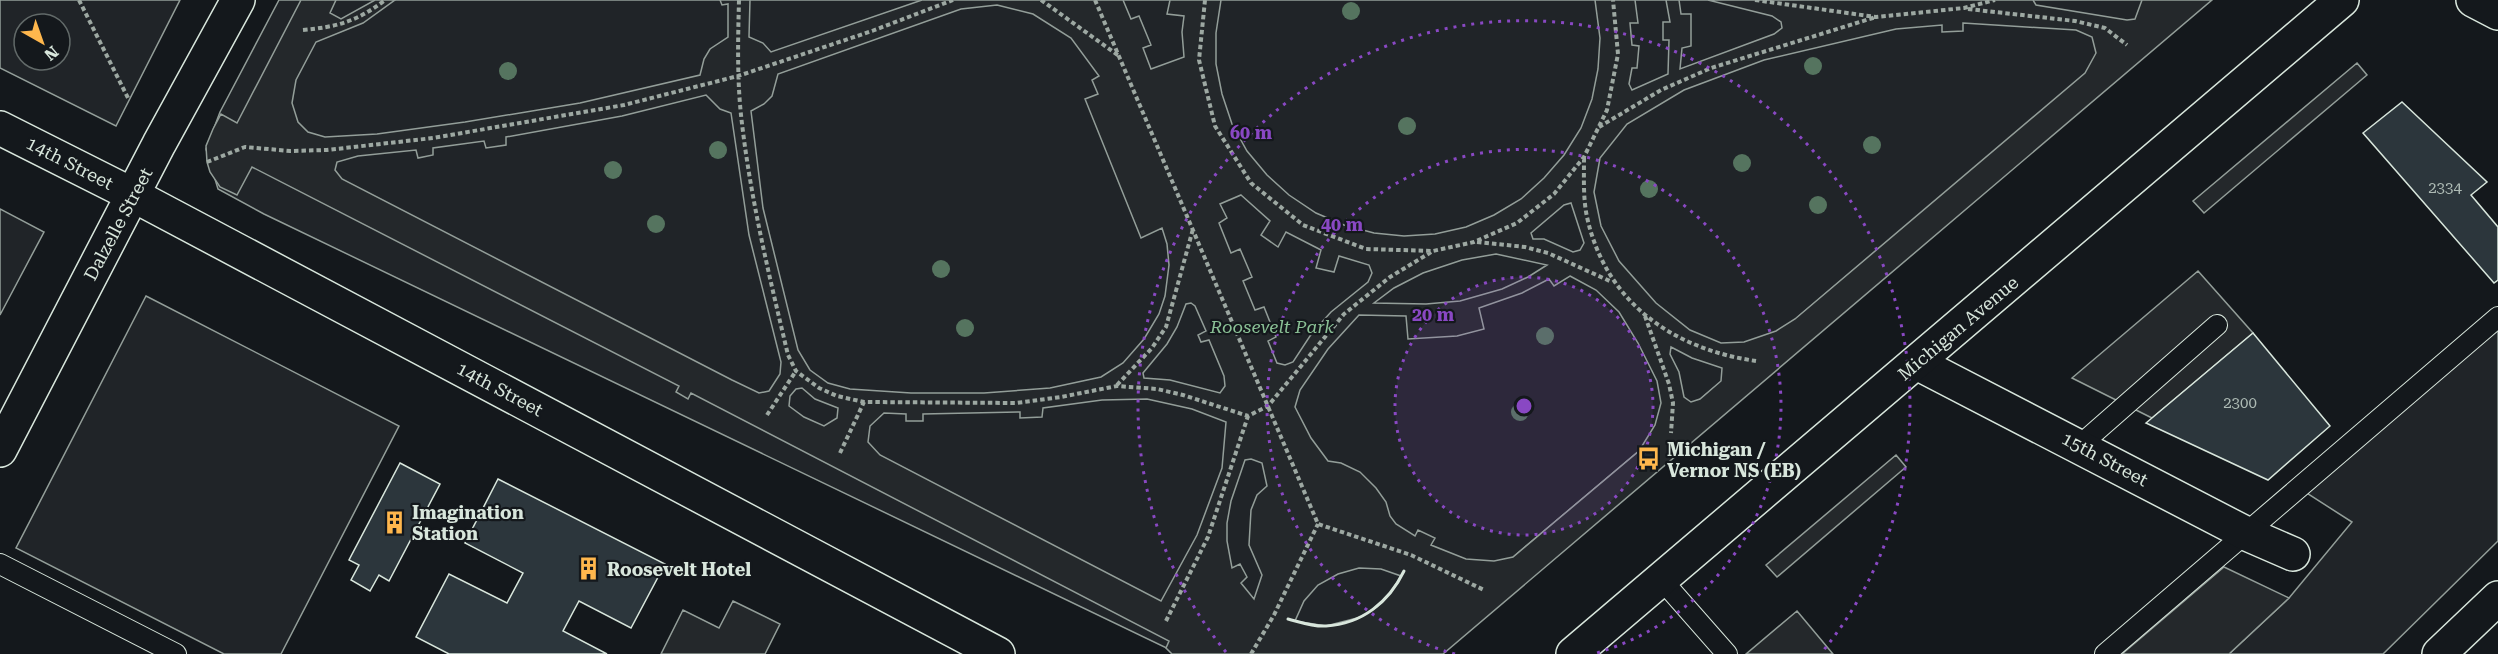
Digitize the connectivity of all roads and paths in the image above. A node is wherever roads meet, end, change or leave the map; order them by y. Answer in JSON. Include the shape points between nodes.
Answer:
{"nodes":[{"id":1,"x":79,"y":0,"type":"edge"},
{"id":2,"x":238,"y":0,"type":"edge"},
{"id":3,"x":386,"y":0,"type":"edge"},
{"id":4,"x":739,"y":0,"type":"edge"},
{"id":5,"x":953,"y":0,"type":"edge"},
{"id":6,"x":1041,"y":0,"type":"edge"},
{"id":7,"x":1095,"y":0,"type":"edge"},
{"id":8,"x":1204,"y":0,"type":"edge"},
{"id":9,"x":1612,"y":0,"type":"edge"},
{"id":10,"x":1755,"y":0,"type":"edge"},
{"id":11,"x":1995,"y":0,"type":"edge"},
{"id":12,"x":2342,"y":0,"type":"edge"},
{"id":13,"x":2473,"y":0,"type":"edge"},
{"id":14,"x":1964,"y":8,"type":"junction"},
{"id":15,"x":2498,"y":13,"type":"edge"},
{"id":16,"x":1876,"y":17,"type":"junction"},
{"id":17,"x":303,"y":30,"type":"dead end"},
{"id":18,"x":2127,"y":45,"type":"dead end"},
{"id":19,"x":1119,"y":56,"type":"junction"},
{"id":20,"x":738,"y":76,"type":"junction"},
{"id":21,"x":129,"y":100,"type":"dead end"},
{"id":22,"x":1599,"y":127,"type":"junction"},
{"id":23,"x":0,"y":128,"type":"edge"},
{"id":24,"x":1584,"y":158,"type":"junction"},
{"id":25,"x":207,"y":162,"type":"dead end"},
{"id":26,"x":133,"y":195,"type":"junction"},
{"id":27,"x":1193,"y":229,"type":"junction"},
{"id":28,"x":1474,"y":242,"type":"junction"},
{"id":29,"x":1433,"y":252,"type":"junction"},
{"id":30,"x":1613,"y":282,"type":"junction"},
{"id":31,"x":1644,"y":316,"type":"junction"},
{"id":32,"x":2498,"y":317,"type":"edge"},
{"id":33,"x":2217,"y":325,"type":"dead end"},
{"id":34,"x":1756,"y":361,"type":"dead end"},
{"id":35,"x":1917,"y":363,"type":"junction"},
{"id":36,"x":796,"y":372,"type":"junction"},
{"id":37,"x":1117,"y":386,"type":"junction"},
{"id":38,"x":864,"y":402,"type":"junction"},
{"id":39,"x":1268,"y":406,"type":"junction"},
{"id":40,"x":767,"y":414,"type":"dead end"},
{"id":41,"x":1248,"y":416,"type":"junction"},
{"id":42,"x":1671,"y":433,"type":"dead end"},
{"id":43,"x":2079,"y":446,"type":"junction"},
{"id":44,"x":0,"y":450,"type":"edge"},
{"id":45,"x":840,"y":453,"type":"dead end"},
{"id":46,"x":1318,"y":524,"type":"junction"},
{"id":47,"x":2247,"y":534,"type":"junction"},
{"id":48,"x":2293,"y":554,"type":"dead end"},
{"id":49,"x":0,"y":564,"type":"edge"},
{"id":50,"x":1661,"y":579,"type":"junction"},
{"id":51,"x":1484,"y":590,"type":"dead end"},
{"id":52,"x":2498,"y":598,"type":"edge"},
{"id":53,"x":1166,"y":621,"type":"dead end"},
{"id":54,"x":176,"y":654,"type":"edge"},
{"id":55,"x":998,"y":654,"type":"edge"},
{"id":56,"x":1251,"y":654,"type":"edge"},
{"id":57,"x":1573,"y":654,"type":"edge"},
{"id":58,"x":1727,"y":654,"type":"edge"},
{"id":59,"x":2105,"y":654,"type":"edge"},
{"id":60,"x":2439,"y":654,"type":"edge"}],
"edges":[{"from":1,"to":21,"type":"path"},
{"from":2,"to":26,"type":"main road","name":"Dalzelle Street"},
{"from":3,"to":17,"type":"path","via":[[353,21]]},
{"from":4,"to":20,"type":"path"},
{"from":5,"to":20,"type":"path"},
{"from":6,"to":19,"type":"path"},
{"from":7,"to":19,"type":"path"},
{"from":8,"to":29,"type":"path","via":[[1199,60],[1215,126],[1251,183],[1303,225],[1366,249]]},
{"from":9,"to":22,"type":"path","via":[[1618,54]]},
{"from":10,"to":16,"type":"path"},
{"from":11,"to":14,"type":"path"},
{"from":12,"to":35,"type":"main road","name":"Michigan Avenue"},
{"from":13,"to":15,"type":"main road"},
{"from":14,"to":16,"type":"path"},
{"from":14,"to":18,"type":"path","via":[[2075,21],[2105,28]]},
{"from":16,"to":22,"type":"path","via":[[1711,68],[1661,90]]},
{"from":19,"to":27,"type":"path"},
{"from":20,"to":25,"type":"path","via":[[624,105],[520,124],[327,150],[245,147]]},
{"from":20,"to":36,"type":"path","via":[[759,235],[788,355]]},
{"from":22,"to":24,"type":"path"},
{"from":23,"to":26,"type":"main road","name":"14th Street"},
{"from":24,"to":28,"type":"path","via":[[1554,194],[1517,223]]},
{"from":24,"to":30,"type":"path","via":[[1587,218]]},
{"from":26,"to":44,"type":"main road","name":"Dalzelle Street"},
{"from":26,"to":55,"type":"main road","name":"14th Street"},
{"from":27,"to":37,"type":"path","via":[[1166,327]]},
{"from":27,"to":39,"type":"path"},
{"from":28,"to":29,"type":"path"},
{"from":28,"to":30,"type":"path","via":[[1548,253]]},
{"from":29,"to":39,"type":"path","via":[[1390,277],[1344,315]]},
{"from":30,"to":31,"type":"path"},
{"from":31,"to":34,"type":"path","via":[[1703,349]]},
{"from":31,"to":42,"type":"path","via":[[1670,384]]},
{"from":32,"to":47,"type":"lane"},
{"from":33,"to":43,"type":"lane"},
{"from":35,"to":43,"type":"main road","name":"15th Street"},
{"from":35,"to":50,"type":"main road","name":"Michigan Avenue"},
{"from":36,"to":38,"type":"path","via":[[837,396]]},
{"from":36,"to":40,"type":"path"},
{"from":37,"to":38,"type":"path","via":[[1016,403]]},
{"from":37,"to":41,"type":"path","via":[[1157,389]]},
{"from":38,"to":45,"type":"path"},
{"from":39,"to":41,"type":"path"},
{"from":39,"to":46,"type":"path"},
{"from":41,"to":53,"type":"path","via":[[1208,537]]},
{"from":43,"to":47,"type":"main road","name":"15th Street"},
{"from":46,"to":51,"type":"path","via":[[1411,555]]},
{"from":46,"to":56,"type":"path"},
{"from":47,"to":48,"type":"main road","name":"15th Street"},
{"from":47,"to":59,"type":"lane"},
{"from":49,"to":54,"type":"lane"},
{"from":50,"to":57,"type":"main road","name":"Michigan Avenue"},
{"from":50,"to":58,"type":"lane"},
{"from":52,"to":60,"type":"main road"}]}
